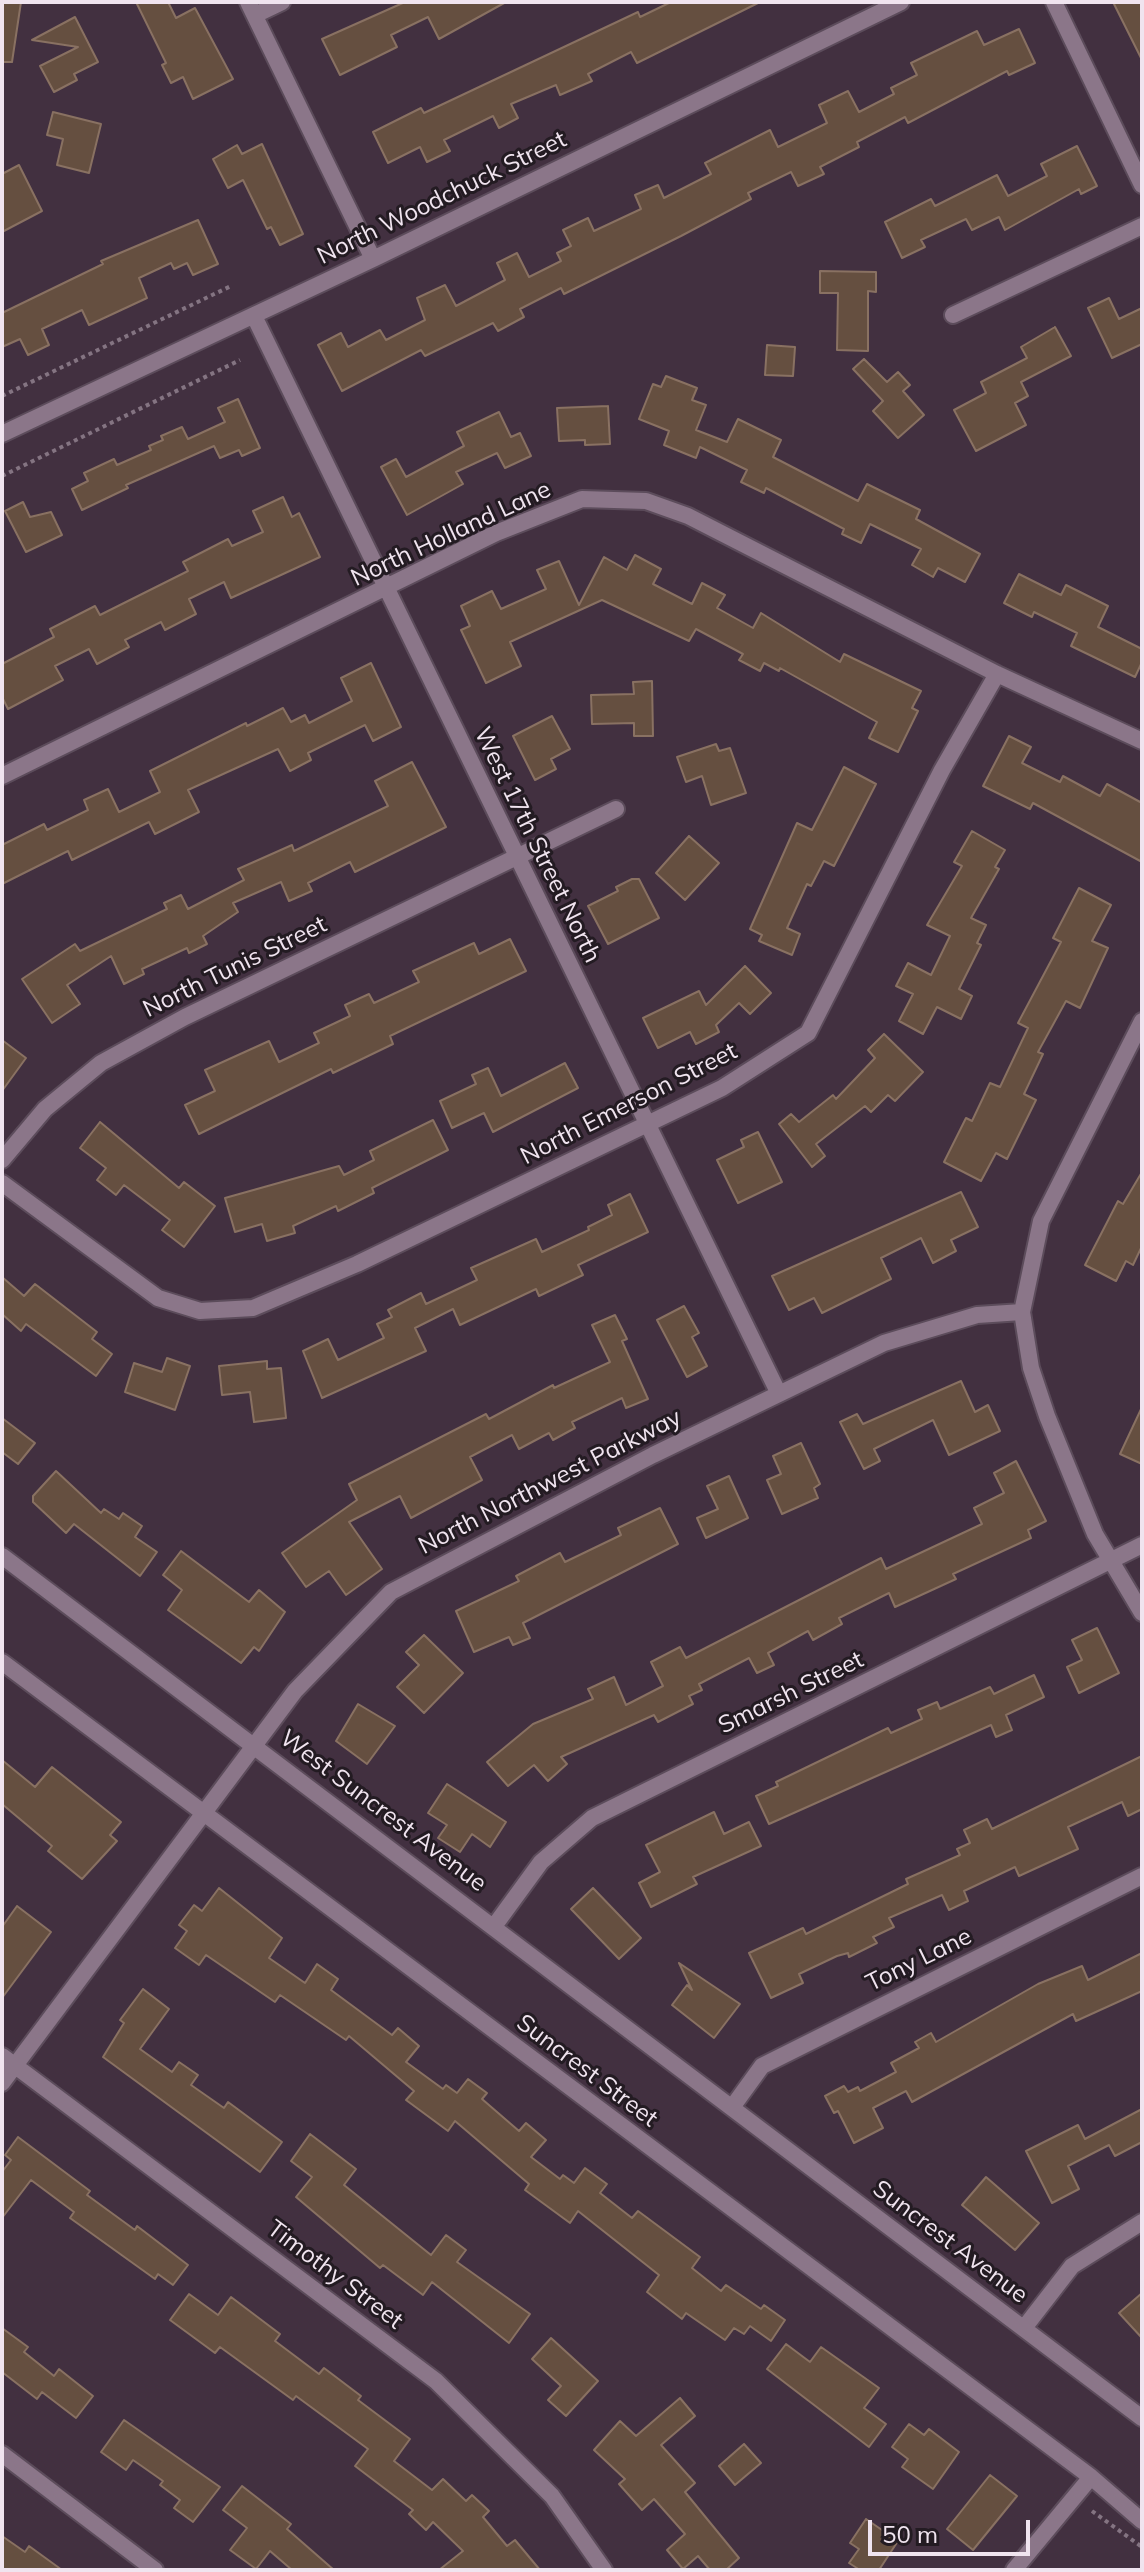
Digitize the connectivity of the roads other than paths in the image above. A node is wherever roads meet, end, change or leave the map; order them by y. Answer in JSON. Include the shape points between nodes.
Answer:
{"nodes":[{"id":1,"x":282,"y":2,"type":"edge"},
{"id":2,"x":901,"y":2,"type":"edge"},
{"id":3,"x":1054,"y":2,"type":"edge"},
{"id":4,"x":252,"y":9,"type":"edge"},
{"id":5,"x":1142,"y":185,"type":"edge"},
{"id":6,"x":1142,"y":226,"type":"edge"},
{"id":7,"x":373,"y":259,"type":"junction"},
{"id":8,"x":953,"y":315,"type":"dead end"},
{"id":9,"x":254,"y":316,"type":"junction"},
{"id":10,"x":2,"y":434,"type":"edge"},
{"id":11,"x":386,"y":590,"type":"junction"},
{"id":12,"x":997,"y":674,"type":"junction"},
{"id":13,"x":1142,"y":741,"type":"edge"},
{"id":14,"x":2,"y":776,"type":"edge"},
{"id":15,"x":616,"y":809,"type":"dead end"},
{"id":16,"x":517,"y":858,"type":"junction"},
{"id":17,"x":1142,"y":1021,"type":"edge"},
{"id":18,"x":647,"y":1125,"type":"junction"},
{"id":19,"x":2,"y":1160,"type":"edge"},
{"id":20,"x":2,"y":1183,"type":"edge"},
{"id":21,"x":1022,"y":1312,"type":"junction"},
{"id":22,"x":779,"y":1394,"type":"junction"},
{"id":23,"x":1142,"y":1545,"type":"edge"},
{"id":24,"x":2,"y":1556,"type":"edge"},
{"id":25,"x":1111,"y":1561,"type":"junction"},
{"id":26,"x":1142,"y":1613,"type":"edge"},
{"id":27,"x":2,"y":1662,"type":"edge"},
{"id":28,"x":255,"y":1745,"type":"junction"},
{"id":29,"x":205,"y":1814,"type":"junction"},
{"id":30,"x":1142,"y":1876,"type":"edge"},
{"id":31,"x":495,"y":1925,"type":"junction"},
{"id":32,"x":9,"y":2061,"type":"edge"},
{"id":33,"x":2,"y":2083,"type":"edge"},
{"id":34,"x":733,"y":2106,"type":"junction"},
{"id":35,"x":1142,"y":2222,"type":"edge"},
{"id":36,"x":1024,"y":2328,"type":"junction"},
{"id":37,"x":1140,"y":2417,"type":"edge"},
{"id":38,"x":2,"y":2454,"type":"edge"},
{"id":39,"x":1091,"y":2477,"type":"junction"},
{"id":40,"x":1142,"y":2521,"type":"edge"},
{"id":41,"x":155,"y":2570,"type":"edge"},
{"id":42,"x":604,"y":2570,"type":"edge"},
{"id":43,"x":1014,"y":2570,"type":"edge"}],
"edges":[{"from":1,"to":4,"type":"street"},
{"from":2,"to":7,"type":"street","name":"North Woodchuck Street"},
{"from":3,"to":5,"type":"street"},
{"from":4,"to":7,"type":"street"},
{"from":6,"to":8,"type":"street"},
{"from":7,"to":9,"type":"street","name":"North Woodchuck Street"},
{"from":9,"to":10,"type":"street","name":"North Woodchuck Street"},
{"from":9,"to":11,"type":"street","name":"West 17th Street North"},
{"from":11,"to":12,"type":"street","name":"North Holland Lane","via":[[496,533],[582,499],[646,501],[688,516]]},
{"from":11,"to":14,"type":"street","name":"North Holland Lane"},
{"from":11,"to":16,"type":"street","name":"West 17th Street North"},
{"from":12,"to":13,"type":"street","name":"North Holland Lane"},
{"from":12,"to":18,"type":"street","name":"North Emerson Street","via":[[808,1033],[722,1088]]},
{"from":15,"to":16,"type":"street","name":"North Tunis Street"},
{"from":16,"to":18,"type":"street","name":"West 17th Street North"},
{"from":16,"to":19,"type":"street","name":"North Tunis Street","via":[[185,1017],[101,1063],[45,1109]]},
{"from":17,"to":21,"type":"street","via":[[1041,1221]]},
{"from":18,"to":20,"type":"street","name":"North Emerson Street","via":[[253,1308],[200,1311],[158,1298]]},
{"from":18,"to":22,"type":"street","name":"West 17th Street North"},
{"from":21,"to":22,"type":"street","name":"North Northwest Parkway","via":[[977,1315],[884,1343]]},
{"from":21,"to":25,"type":"street","via":[[1031,1368],[1047,1416]]},
{"from":22,"to":28,"type":"street","name":"North Northwest Parkway","via":[[391,1592],[295,1691]]},
{"from":23,"to":25,"type":"street","name":"Smarsh Street"},
{"from":24,"to":28,"type":"street","name":"West Suncrest Avenue"},
{"from":25,"to":26,"type":"street"},
{"from":25,"to":31,"type":"street","name":"Smarsh Street","via":[[592,1818],[541,1862]]},
{"from":27,"to":29,"type":"street","name":"Suncrest Street"},
{"from":28,"to":29,"type":"street","name":"North Northwest Parkway"},
{"from":28,"to":31,"type":"street","name":"West Suncrest Avenue"},
{"from":29,"to":32,"type":"street","name":"North Northwest Parkway"},
{"from":29,"to":39,"type":"street","name":"Suncrest Street"},
{"from":30,"to":34,"type":"street","name":"Tony Lane","via":[[762,2066]]},
{"from":31,"to":34,"type":"street","name":"West Suncrest Avenue"},
{"from":32,"to":33,"type":"street","name":"North Northwest Parkway"},
{"from":32,"to":42,"type":"street","name":"Timothy Street","via":[[436,2381],[552,2496]]},
{"from":34,"to":36,"type":"street","name":"Suncrest Avenue"},
{"from":35,"to":36,"type":"street","via":[[1072,2266]]},
{"from":36,"to":37,"type":"street","name":"Suncrest Avenue"},
{"from":38,"to":41,"type":"street"},
{"from":39,"to":40,"type":"street","name":"Suncrest Street"},
{"from":39,"to":43,"type":"street"}]}
